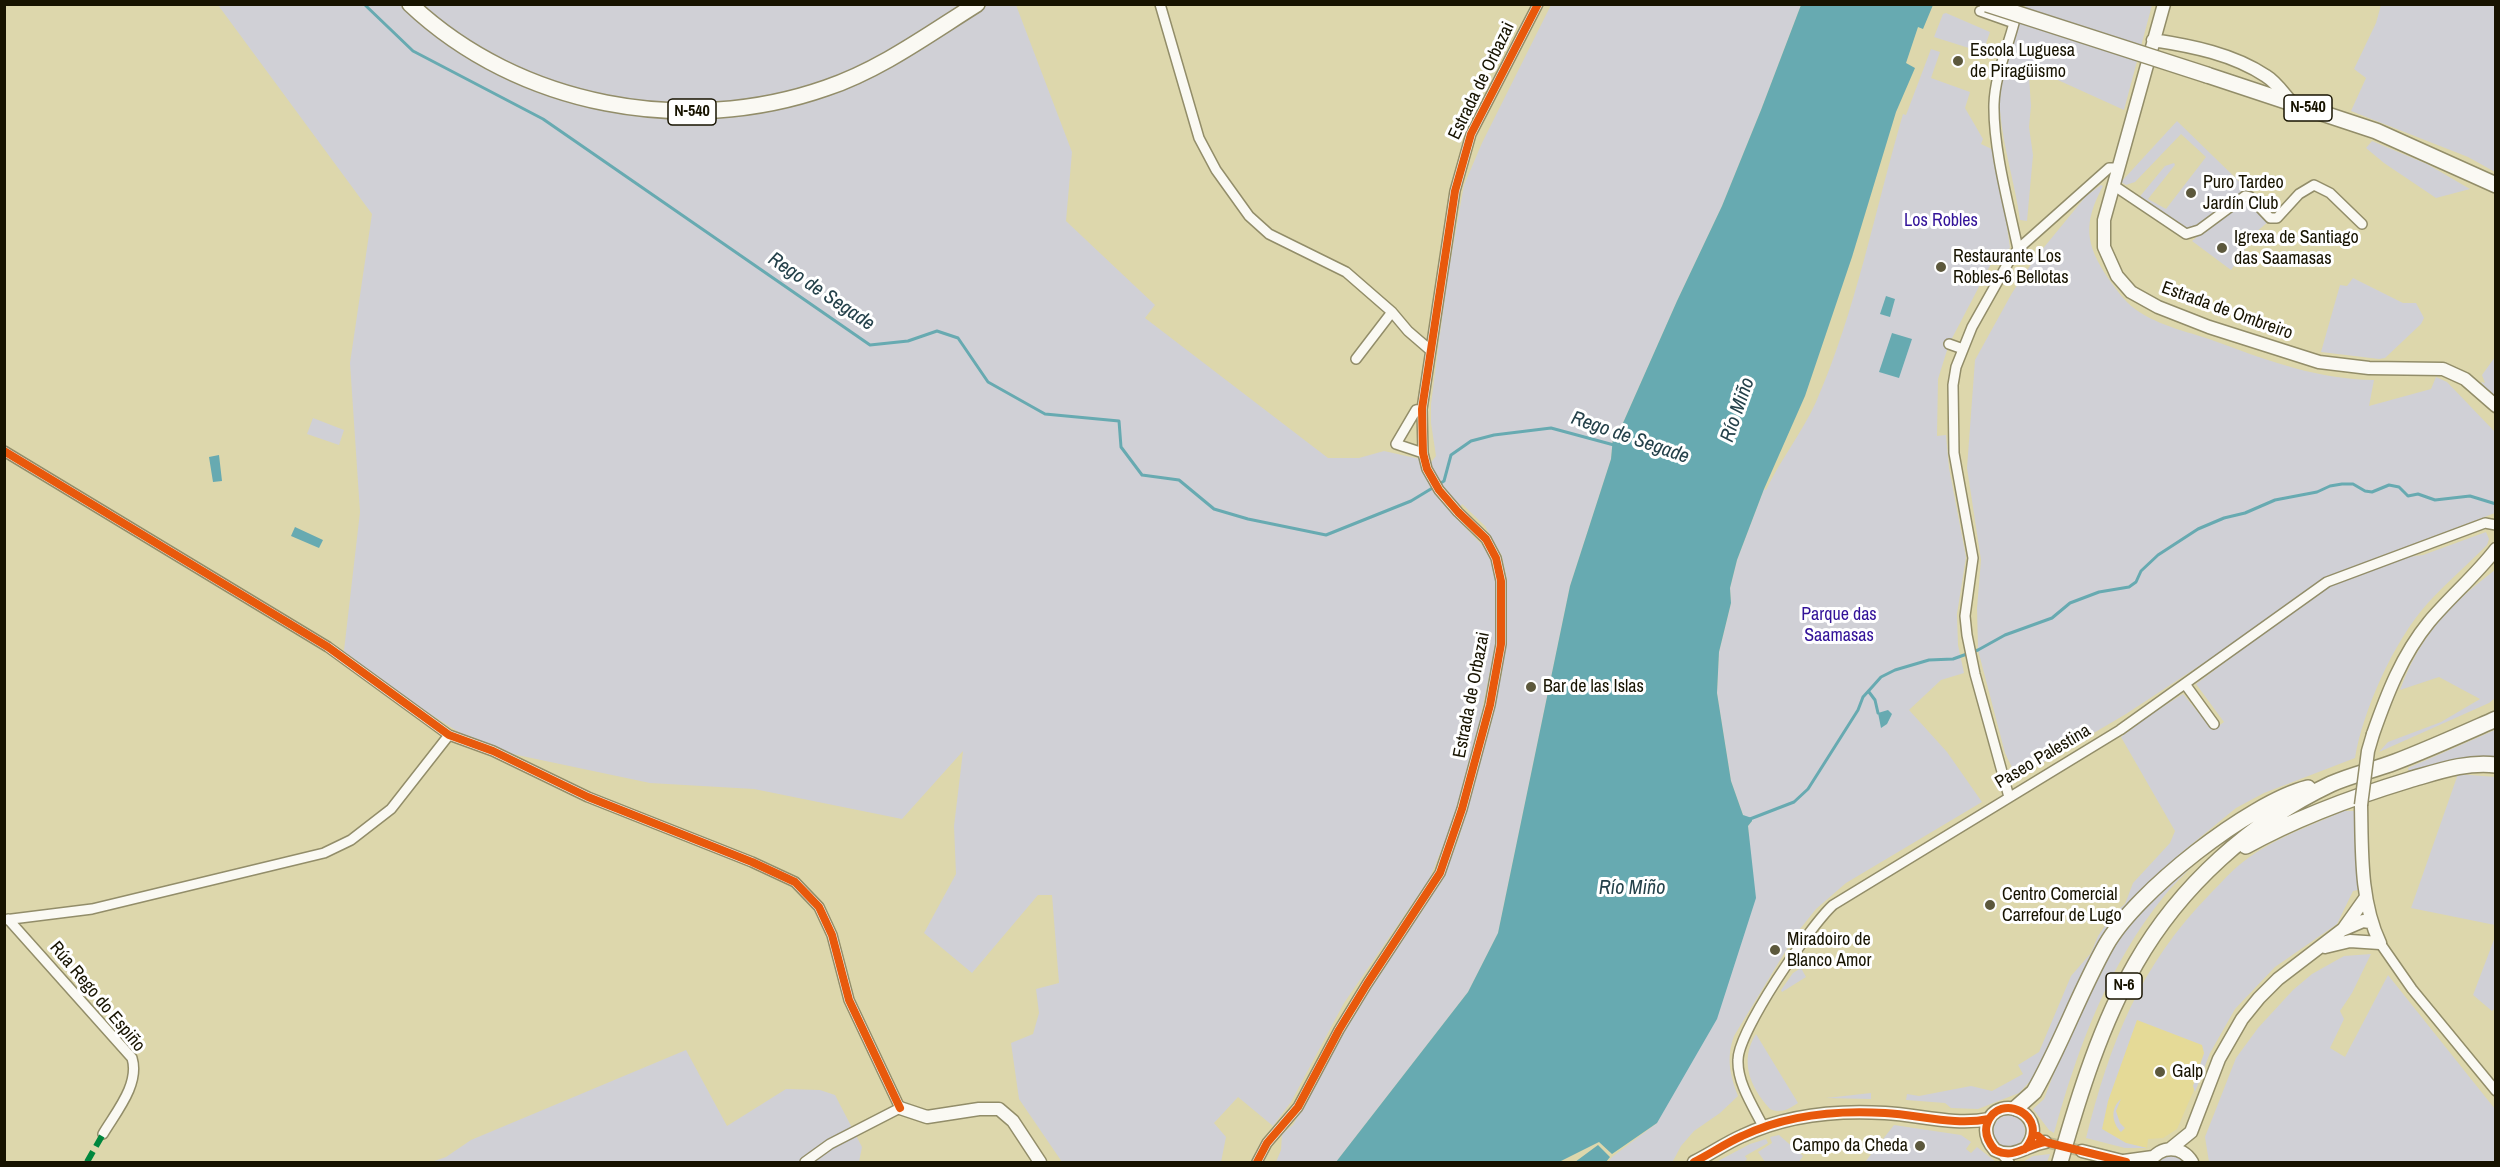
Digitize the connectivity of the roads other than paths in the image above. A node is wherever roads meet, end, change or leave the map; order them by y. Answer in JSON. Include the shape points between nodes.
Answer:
{"nodes":[{"id":1,"x":410,"y":4,"type":"edge"},
{"id":2,"x":977,"y":4,"type":"edge"},
{"id":3,"x":1160,"y":4,"type":"edge"},
{"id":4,"x":1538,"y":4,"type":"edge"},
{"id":5,"x":2164,"y":4,"type":"edge"},
{"id":6,"x":1983,"y":8,"type":"edge"},
{"id":7,"x":2154,"y":40,"type":"junction"},
{"id":8,"x":2293,"y":103,"type":"junction"},
{"id":9,"x":2117,"y":168,"type":"junction"},
{"id":10,"x":2113,"y":185,"type":"junction"},
{"id":11,"x":2492,"y":185,"type":"edge"},
{"id":12,"x":2362,"y":224,"type":"dead end"},
{"id":13,"x":2018,"y":249,"type":"junction"},
{"id":14,"x":1392,"y":312,"type":"junction"},
{"id":15,"x":1949,"y":344,"type":"dead end"},
{"id":16,"x":1963,"y":349,"type":"junction"},
{"id":17,"x":1430,"y":350,"type":"junction"},
{"id":18,"x":1356,"y":359,"type":"dead end"},
{"id":19,"x":2496,"y":406,"type":"edge"},
{"id":20,"x":1422,"y":408,"type":"junction"},
{"id":21,"x":4,"y":451,"type":"edge"},
{"id":22,"x":1424,"y":453,"type":"junction"},
{"id":23,"x":2496,"y":525,"type":"edge"},
{"id":24,"x":2496,"y":549,"type":"edge"},
{"id":25,"x":2185,"y":684,"type":"junction"},
{"id":26,"x":2496,"y":719,"type":"edge"},
{"id":27,"x":2214,"y":724,"type":"dead end"},
{"id":28,"x":449,"y":735,"type":"junction"},
{"id":29,"x":2496,"y":765,"type":"edge"},
{"id":30,"x":2332,"y":784,"type":"junction"},
{"id":31,"x":2009,"y":797,"type":"junction"},
{"id":32,"x":2220,"y":861,"type":"junction"},
{"id":33,"x":2366,"y":897,"type":"junction"},
{"id":34,"x":6,"y":919,"type":"edge"},
{"id":35,"x":2371,"y":924,"type":"junction"},
{"id":36,"x":2346,"y":936,"type":"junction"},
{"id":37,"x":2380,"y":943,"type":"junction"},
{"id":38,"x":2496,"y":1091,"type":"edge"},
{"id":39,"x":900,"y":1108,"type":"junction"},
{"id":40,"x":2016,"y":1108,"type":"junction"},
{"id":41,"x":1989,"y":1119,"type":"junction"},
{"id":42,"x":1958,"y":1121,"type":"junction"},
{"id":43,"x":1764,"y":1128,"type":"junction"},
{"id":44,"x":2033,"y":1129,"type":"junction"},
{"id":45,"x":2191,"y":1132,"type":"junction"},
{"id":46,"x":103,"y":1134,"type":"dead end"},
{"id":47,"x":2068,"y":1135,"type":"junction"},
{"id":48,"x":1988,"y":1139,"type":"junction"},
{"id":49,"x":2025,"y":1149,"type":"junction"},
{"id":50,"x":2170,"y":1149,"type":"junction"},
{"id":51,"x":2082,"y":1151,"type":"tunnel mouth"},
{"id":52,"x":2005,"y":1158,"type":"edge"},
{"id":53,"x":2152,"y":1160,"type":"edge"},
{"id":54,"x":805,"y":1162,"type":"edge"},
{"id":55,"x":1040,"y":1162,"type":"edge"},
{"id":56,"x":1257,"y":1162,"type":"edge"},
{"id":57,"x":1694,"y":1162,"type":"edge"},
{"id":58,"x":2060,"y":1162,"type":"edge"},
{"id":59,"x":2069,"y":1162,"type":"edge"},
{"id":60,"x":2125,"y":1162,"type":"edge"},
{"id":61,"x":2192,"y":1162,"type":"edge"}],
"edges":[{"from":1,"to":2,"type":"highway","number":"N-540","via":[[475,53],[525,78],[626,108],[682,112],[728,111],[827,88],[879,64]]},
{"from":3,"to":14,"type":"street","via":[[1199,138],[1249,216],[1269,234],[1346,272]]},
{"from":4,"to":17,"type":"street","name":"Estrada de Orbazai","via":[[1471,134],[1455,192]]},
{"from":5,"to":7,"type":"street","name":"Estrada de Ombreiro"},
{"from":6,"to":8,"type":"highway","number":"N-540","bridge":true},
{"from":6,"to":13,"type":"street","via":[[2014,23],[2000,65],[1994,103],[1997,142]]},
{"from":7,"to":8,"type":"street","via":[[2235,60],[2267,76]]},
{"from":7,"to":9,"type":"street","name":"Estrada de Ombreiro"},
{"from":8,"to":11,"type":"highway","number":"N-540","via":[[2376,131]]},
{"from":9,"to":10,"type":"street","name":"Estrada de Ombreiro"},
{"from":9,"to":13,"type":"street","via":[[2109,168]]},
{"from":10,"to":12,"type":"street","via":[[2186,234],[2199,230],[2247,195],[2270,218],[2277,218],[2299,194],[2314,185],[2330,193]]},
{"from":10,"to":19,"type":"street","name":"Estrada de Ombreiro","via":[[2104,220],[2104,247],[2117,276],[2131,292],[2203,325],[2319,362],[2450,371],[2474,385]]},
{"from":13,"to":16,"type":"street","via":[[1983,305]]},
{"from":14,"to":17,"type":"street"},
{"from":14,"to":18,"type":"street"},
{"from":15,"to":16,"type":"street"},
{"from":16,"to":31,"type":"street","via":[[1953,385],[1953,433],[1973,558],[1965,616],[1975,674]]},
{"from":17,"to":20,"type":"street","name":"Estrada de Orbazai"},
{"from":20,"to":22,"type":"street","name":"Estrada de Orbazai"},
{"from":20,"to":22,"type":"street","via":[[1416,410],[1396,444]]},
{"from":21,"to":28,"type":"street","via":[[328,647]]},
{"from":22,"to":56,"type":"street","name":"Estrada de Orbazai","via":[[1427,469],[1439,489],[1486,540],[1496,558],[1501,581],[1501,644],[1492,695],[1462,809],[1440,873],[1339,1030],[1298,1107],[1267,1143]]},
{"from":23,"to":25,"type":"street","name":"Paseo Palestina","via":[[2485,523],[2327,582]]},
{"from":24,"to":33,"type":"street","bridge":true,"via":[[2412,645],[2399,667],[2373,734],[2361,805]]},
{"from":25,"to":27,"type":"street"},
{"from":25,"to":31,"type":"street","name":"Paseo Palestina","via":[[2120,730]]},
{"from":26,"to":30,"type":"highway","number":"N-6","via":[[2396,762]]},
{"from":28,"to":34,"type":"street","via":[[391,809],[351,840],[324,853],[92,909]]},
{"from":28,"to":39,"type":"street","via":[[795,882],[819,907],[832,934],[849,1000]]},
{"from":29,"to":32,"type":"highway","via":[[2480,763],[2437,772],[2335,804]]},
{"from":30,"to":32,"type":"highway","number":"N-6","via":[[2273,817],[2240,840]]},
{"from":30,"to":40,"type":"highway","via":[[2305,789],[2244,817],[2137,904],[2107,943],[2034,1092]]},
{"from":31,"to":43,"type":"street","name":"Paseo Palestina","via":[[1840,899],[1807,934],[1739,1049],[1742,1081]]},
{"from":32,"to":47,"type":"highway","number":"N-6","via":[[2193,885],[2137,961],[2104,1030]]},
{"from":33,"to":35,"type":"street"},
{"from":33,"to":36,"type":"street"},
{"from":34,"to":46,"type":"street","name":"Rúa Rego do Espiño","via":[[132,1058],[135,1070],[130,1086]]},
{"from":35,"to":36,"type":"street","via":[[2363,921]]},
{"from":35,"to":37,"type":"street"},
{"from":36,"to":37,"type":"street"},
{"from":36,"to":45,"type":"street","via":[[2278,979],[2242,1019],[2219,1059]]},
{"from":37,"to":38,"type":"street","via":[[2412,989]]},
{"from":39,"to":54,"type":"street","via":[[830,1144]]},
{"from":39,"to":55,"type":"street","via":[[927,1117],[999,1108],[1013,1121]]},
{"from":40,"to":41,"type":"street","via":[[2001,1109]]},
{"from":40,"to":44,"type":"street","via":[[2028,1116]]},
{"from":41,"to":42,"type":"street"},
{"from":41,"to":48,"type":"street"},
{"from":42,"to":43,"type":"street","via":[[1844,1112],[1796,1118]]},
{"from":42,"to":48,"type":"street"},
{"from":43,"to":57,"type":"street"},
{"from":44,"to":49,"type":"street"},
{"from":44,"to":49,"type":"street","via":[[2047,1143]]},
{"from":45,"to":50,"type":"street"},
{"from":45,"to":61,"type":"street"},
{"from":47,"to":58,"type":"highway","number":"N-6"},
{"from":47,"to":59,"type":"highway"},
{"from":48,"to":52,"type":"street"},
{"from":49,"to":52,"type":"street"},
{"from":50,"to":53,"type":"street"},
{"from":50,"to":61,"type":"street","via":[[2184,1153]]},
{"from":51,"to":60,"type":"street"},
{"from":53,"to":60,"type":"street"}]}
